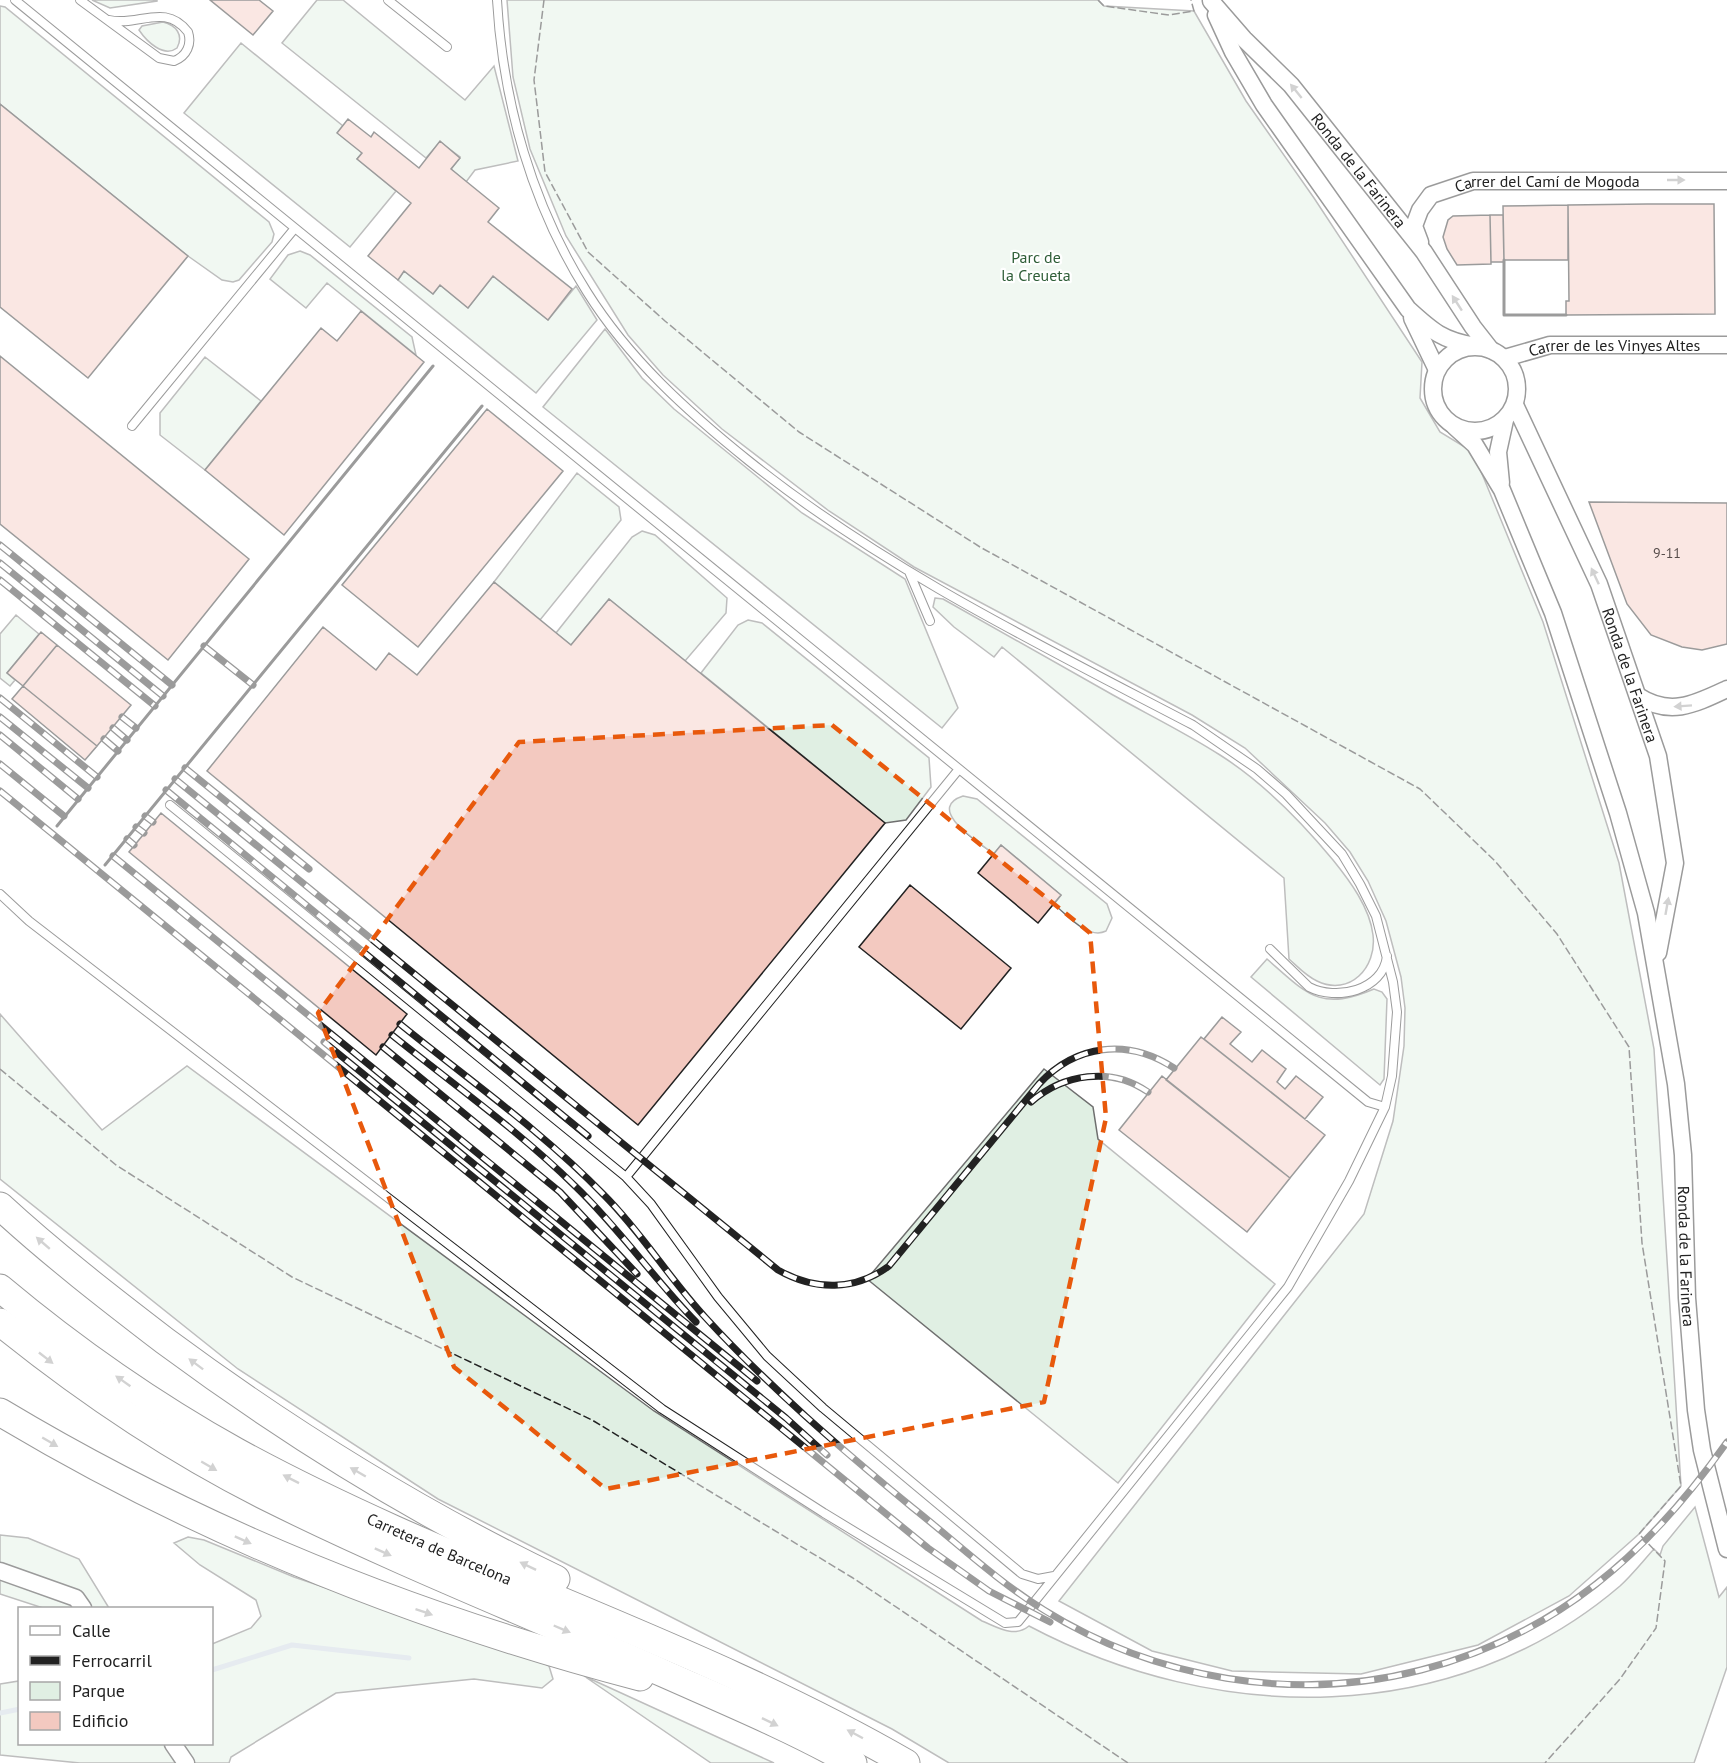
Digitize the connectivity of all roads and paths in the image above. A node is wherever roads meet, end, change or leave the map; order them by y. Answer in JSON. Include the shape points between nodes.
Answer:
{"nodes":[{"id":1,"x":15,"y":0,"type":"edge"},
{"id":2,"x":80,"y":0,"type":"edge"},
{"id":3,"x":388,"y":0,"type":"edge"},
{"id":4,"x":496,"y":0,"type":"edge"},
{"id":5,"x":1211,"y":1,"type":"edge"},
{"id":6,"x":109,"y":20,"type":"junction"},
{"id":7,"x":447,"y":47,"type":"dead end"},
{"id":8,"x":1727,"y":181,"type":"edge"},
{"id":9,"x":295,"y":228,"type":"junction"},
{"id":10,"x":1424,"y":252,"type":"junction"},
{"id":11,"x":1408,"y":309,"type":"junction"},
{"id":12,"x":1727,"y":345,"type":"edge"},
{"id":13,"x":1491,"y":352,"type":"junction"},
{"id":14,"x":1437,"y":370,"type":"junction"},
{"id":15,"x":1515,"y":405,"type":"junction"},
{"id":16,"x":1505,"y":420,"type":"junction"},
{"id":17,"x":132,"y":426,"type":"dead end"},
{"id":18,"x":1455,"y":427,"type":"junction"},
{"id":19,"x":1502,"y":490,"type":"junction"},
{"id":20,"x":910,"y":574,"type":"junction"},
{"id":21,"x":930,"y":621,"type":"dead end"},
{"id":22,"x":1727,"y":689,"type":"edge"},
{"id":23,"x":1638,"y":696,"type":"junction"},
{"id":24,"x":959,"y":769,"type":"junction"},
{"id":25,"x":170,"y":805,"type":"dead end"},
{"id":26,"x":0,"y":894,"type":"edge"},
{"id":27,"x":1270,"y":949,"type":"dead end"},
{"id":28,"x":1387,"y":953,"type":"junction"},
{"id":29,"x":1656,"y":963,"type":"junction"},
{"id":30,"x":1385,"y":1107,"type":"junction"},
{"id":31,"x":626,"y":1177,"type":"junction"},
{"id":32,"x":0,"y":1206,"type":"edge"},
{"id":33,"x":0,"y":1288,"type":"edge"},
{"id":34,"x":0,"y":1322,"type":"edge"},
{"id":35,"x":0,"y":1412,"type":"edge"},
{"id":36,"x":1727,"y":1549,"type":"edge"},
{"id":37,"x":0,"y":1571,"type":"edge"},
{"id":38,"x":1059,"y":1571,"type":"junction"},
{"id":39,"x":82,"y":1607,"type":"edge"},
{"id":40,"x":709,"y":1664,"type":"junction"},
{"id":41,"x":717,"y":1697,"type":"junction"},
{"id":42,"x":174,"y":1745,"type":"edge"},
{"id":43,"x":186,"y":1763,"type":"edge"},
{"id":44,"x":853,"y":1763,"type":"edge"},
{"id":45,"x":906,"y":1763,"type":"edge"}],
"edges":[{"from":1,"to":9,"type":"lane"},
{"from":2,"to":6,"type":"lane"},
{"from":3,"to":7,"type":"lane"},
{"from":4,"to":20,"type":"lane","via":[[505,82],[529,171],[587,293],[637,358],[706,427],[806,506]]},
{"from":10,"to":5,"type":"street","name":"Ronda de la Farinera","one_way":true,"via":[[1291,85]]},
{"from":5,"to":11,"type":"street","name":"Ronda de la Farinera","via":[[1233,52],[1264,105]]},
{"from":6,"to":6,"type":"lane","via":[[164,60],[179,59],[190,42],[184,27],[169,16]]},
{"from":10,"to":8,"type":"street","name":"Carrer del Camí de Mogoda","one_way":true,"via":[[1414,226],[1420,210],[1431,195],[1473,181]]},
{"from":9,"to":17,"type":"lane"},
{"from":9,"to":24,"type":"lane"},
{"from":13,"to":10,"type":"street","name":"Ronda de la Farinera","one_way":true},
{"from":11,"to":13,"type":"street","name":"Ronda de la Farinera","via":[[1436,334]]},
{"from":11,"to":14,"type":"street","name":"Ronda de la Farinera"},
{"from":12,"to":13,"type":"street","name":"Carrer de les Vinyes Altes","via":[[1550,345]]},
{"from":13,"to":14,"type":"street","via":[[1460,349],[1446,357]]},
{"from":13,"to":15,"type":"street","via":[[1514,371],[1518,387]]},
{"from":14,"to":18,"type":"street","via":[[1432,385],[1434,401],[1441,415]]},
{"from":15,"to":16,"type":"street"},
{"from":23,"to":15,"type":"street","name":"Ronda de la Farinera","one_way":true,"via":[[1599,584]]},
{"from":16,"to":18,"type":"street","via":[[1481,431]]},
{"from":16,"to":19,"type":"street","name":"Ronda de la Farinera","via":[[1498,452]]},
{"from":18,"to":19,"type":"street","name":"Ronda de la Farinera","via":[[1475,445]]},
{"from":19,"to":29,"type":"street","name":"Ronda de la Farinera","via":[[1561,635],[1618,813]]},
{"from":20,"to":21,"type":"lane"},
{"from":20,"to":28,"type":"lane","via":[[1193,725],[1257,769],[1315,823],[1341,854],[1376,916]]},
{"from":22,"to":23,"type":"street","one_way":true,"via":[[1687,708],[1651,704]]},
{"from":29,"to":23,"type":"street","name":"Ronda de la Farinera","one_way":true,"via":[[1675,863],[1658,756]]},
{"from":24,"to":30,"type":"lane","via":[[1368,1102]]},
{"from":24,"to":31,"type":"lane"},
{"from":25,"to":31,"type":"lane"},
{"from":26,"to":38,"type":"lane","via":[[39,929],[662,1409],[824,1513],[1005,1623],[1018,1622]]},
{"from":27,"to":28,"type":"lane","via":[[1309,987],[1340,994],[1371,982],[1383,969]]},
{"from":28,"to":30,"type":"lane","via":[[1397,1012],[1392,1076]]},
{"from":29,"to":36,"type":"street","name":"Ronda de la Farinera","via":[[1683,1155],[1687,1298],[1696,1410]]},
{"from":30,"to":38,"type":"lane","via":[[1349,1181],[1288,1287]]},
{"from":31,"to":38,"type":"lane","via":[[651,1204],[742,1328],[796,1385],[1022,1574],[1043,1579]]},
{"from":40,"to":32,"type":"highway","one_way":true,"via":[[578,1590],[473,1538],[293,1432],[140,1322]]},
{"from":40,"to":33,"type":"highway","name":"Carretera de Barcelona","one_way":true,"via":[[407,1533],[238,1452],[128,1385]]},
{"from":34,"to":41,"type":"highway","name":"Carretera de Barcelona","one_way":true,"via":[[102,1400],[269,1498],[385,1553]]},
{"from":35,"to":41,"type":"highway","one_way":true,"via":[[181,1511],[348,1584],[525,1645]]},
{"from":37,"to":39,"type":"street","via":[[76,1598]]},
{"from":45,"to":40,"type":"highway","name":"Carretera de Barcelona","one_way":true,"via":[[818,1715]]},
{"from":41,"to":44,"type":"highway","name":"Carretera de Barcelona","one_way":true},
{"from":42,"to":43,"type":"street"}]}
